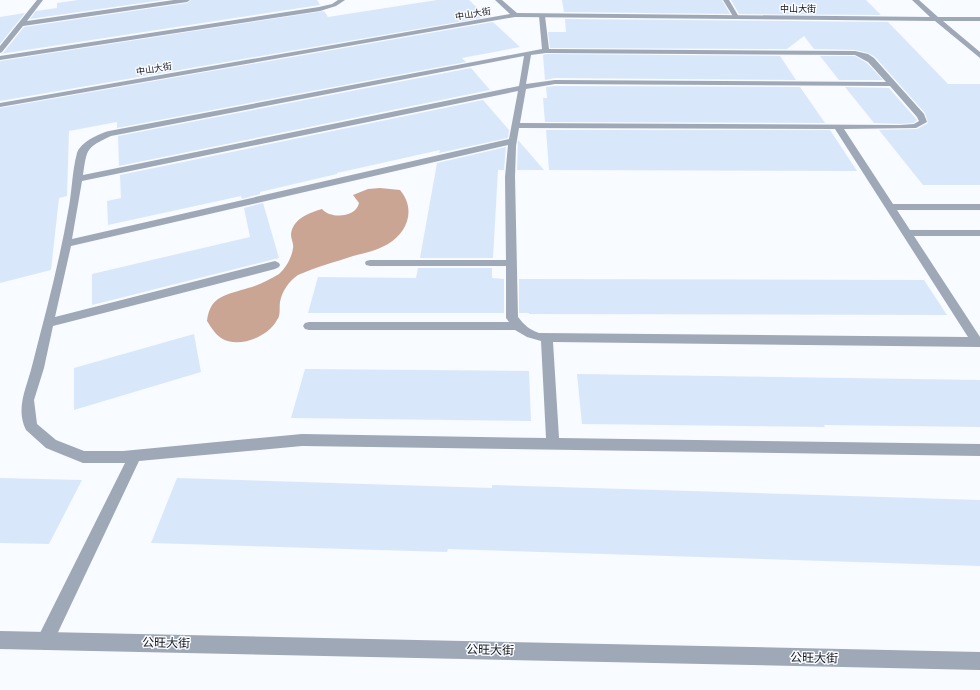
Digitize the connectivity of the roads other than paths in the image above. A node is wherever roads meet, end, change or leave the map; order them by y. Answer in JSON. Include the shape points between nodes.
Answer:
{"nodes":[{"id":1,"x":40,"y":0,"type":"edge"},
{"id":2,"x":187,"y":0,"type":"edge"},
{"id":3,"x":342,"y":0,"type":"edge"},
{"id":4,"x":498,"y":0,"type":"edge"},
{"id":5,"x":726,"y":0,"type":"edge"},
{"id":6,"x":915,"y":0,"type":"edge"},
{"id":7,"x":515,"y":15,"type":"junction"},
{"id":8,"x":542,"y":16,"type":"junction"},
{"id":9,"x":736,"y":17,"type":"junction"},
{"id":10,"x":938,"y":19,"type":"junction"},
{"id":11,"x":980,"y":19,"type":"edge"},
{"id":12,"x":22,"y":24,"type":"junction"},
{"id":13,"x":0,"y":51,"type":"edge"},
{"id":14,"x":546,"y":51,"type":"junction"},
{"id":15,"x":528,"y":53,"type":"junction"},
{"id":16,"x":980,"y":56,"type":"edge"},
{"id":17,"x":0,"y":58,"type":"edge"},
{"id":18,"x":893,"y":84,"type":"junction"},
{"id":19,"x":521,"y":88,"type":"junction"},
{"id":20,"x":0,"y":105,"type":"edge"},
{"id":21,"x":515,"y":125,"type":"junction"},
{"id":22,"x":838,"y":127,"type":"junction"},
{"id":23,"x":512,"y":141,"type":"junction"},
{"id":24,"x":77,"y":179,"type":"junction"},
{"id":25,"x":889,"y":207,"type":"junction"},
{"id":26,"x":980,"y":208,"type":"edge"},
{"id":27,"x":906,"y":233,"type":"junction"},
{"id":28,"x":980,"y":233,"type":"edge"},
{"id":29,"x":66,"y":244,"type":"junction"},
{"id":30,"x":370,"y":263,"type":"dead end"},
{"id":31,"x":512,"y":264,"type":"junction"},
{"id":32,"x":275,"y":265,"type":"dead end"},
{"id":33,"x":48,"y":322,"type":"junction"},
{"id":34,"x":309,"y":326,"type":"dead end"},
{"id":35,"x":517,"y":326,"type":"junction"},
{"id":36,"x":548,"y":337,"type":"junction"},
{"id":37,"x":979,"y":343,"type":"edge"},
{"id":38,"x":553,"y":444,"type":"junction"},
{"id":39,"x":980,"y":450,"type":"edge"},
{"id":40,"x":135,"y":456,"type":"junction"},
{"id":41,"x":0,"y":640,"type":"edge"},
{"id":42,"x":45,"y":641,"type":"junction"},
{"id":43,"x":980,"y":661,"type":"edge"}],
"edges":[{"from":1,"to":12,"type":"street"},
{"from":2,"to":12,"type":"street"},
{"from":3,"to":17,"type":"street","via":[[320,9]]},
{"from":4,"to":7,"type":"street"},
{"from":5,"to":9,"type":"street"},
{"from":6,"to":10,"type":"street"},
{"from":7,"to":8,"type":"street","name":"中山大街"},
{"from":7,"to":20,"type":"street","name":"中山大街"},
{"from":8,"to":9,"type":"street","name":"中山大街"},
{"from":8,"to":14,"type":"street"},
{"from":9,"to":10,"type":"street","name":"中山大街"},
{"from":10,"to":11,"type":"street","name":"中山大街"},
{"from":10,"to":16,"type":"street"},
{"from":12,"to":13,"type":"street"},
{"from":14,"to":15,"type":"street"},
{"from":14,"to":18,"type":"street","via":[[855,53],[871,60]]},
{"from":15,"to":19,"type":"street"},
{"from":15,"to":24,"type":"street","via":[[109,134],[90,143],[82,152]]},
{"from":18,"to":19,"type":"street","via":[[555,82]]},
{"from":18,"to":22,"type":"street","via":[[921,116],[923,122],[908,127]]},
{"from":19,"to":21,"type":"street"},
{"from":19,"to":24,"type":"street"},
{"from":21,"to":22,"type":"street"},
{"from":21,"to":23,"type":"street"},
{"from":22,"to":25,"type":"street"},
{"from":23,"to":29,"type":"street"},
{"from":23,"to":31,"type":"street"},
{"from":24,"to":29,"type":"street"},
{"from":25,"to":26,"type":"street"},
{"from":25,"to":27,"type":"street"},
{"from":27,"to":28,"type":"street"},
{"from":27,"to":37,"type":"street"},
{"from":29,"to":33,"type":"street"},
{"from":30,"to":31,"type":"street"},
{"from":31,"to":35,"type":"street","via":[[512,318]]},
{"from":32,"to":33,"type":"street"},
{"from":33,"to":40,"type":"street","via":[[28,400],[31,426],[51,444],[83,457]]},
{"from":34,"to":35,"type":"street"},
{"from":35,"to":36,"type":"street","via":[[529,334]]},
{"from":36,"to":37,"type":"street"},
{"from":36,"to":38,"type":"street"},
{"from":38,"to":39,"type":"street"},
{"from":38,"to":40,"type":"street","via":[[302,440]]},
{"from":40,"to":42,"type":"street"},
{"from":41,"to":42,"type":"street","name":"公旺大街"},
{"from":42,"to":43,"type":"street","name":"公旺大街"}]}
